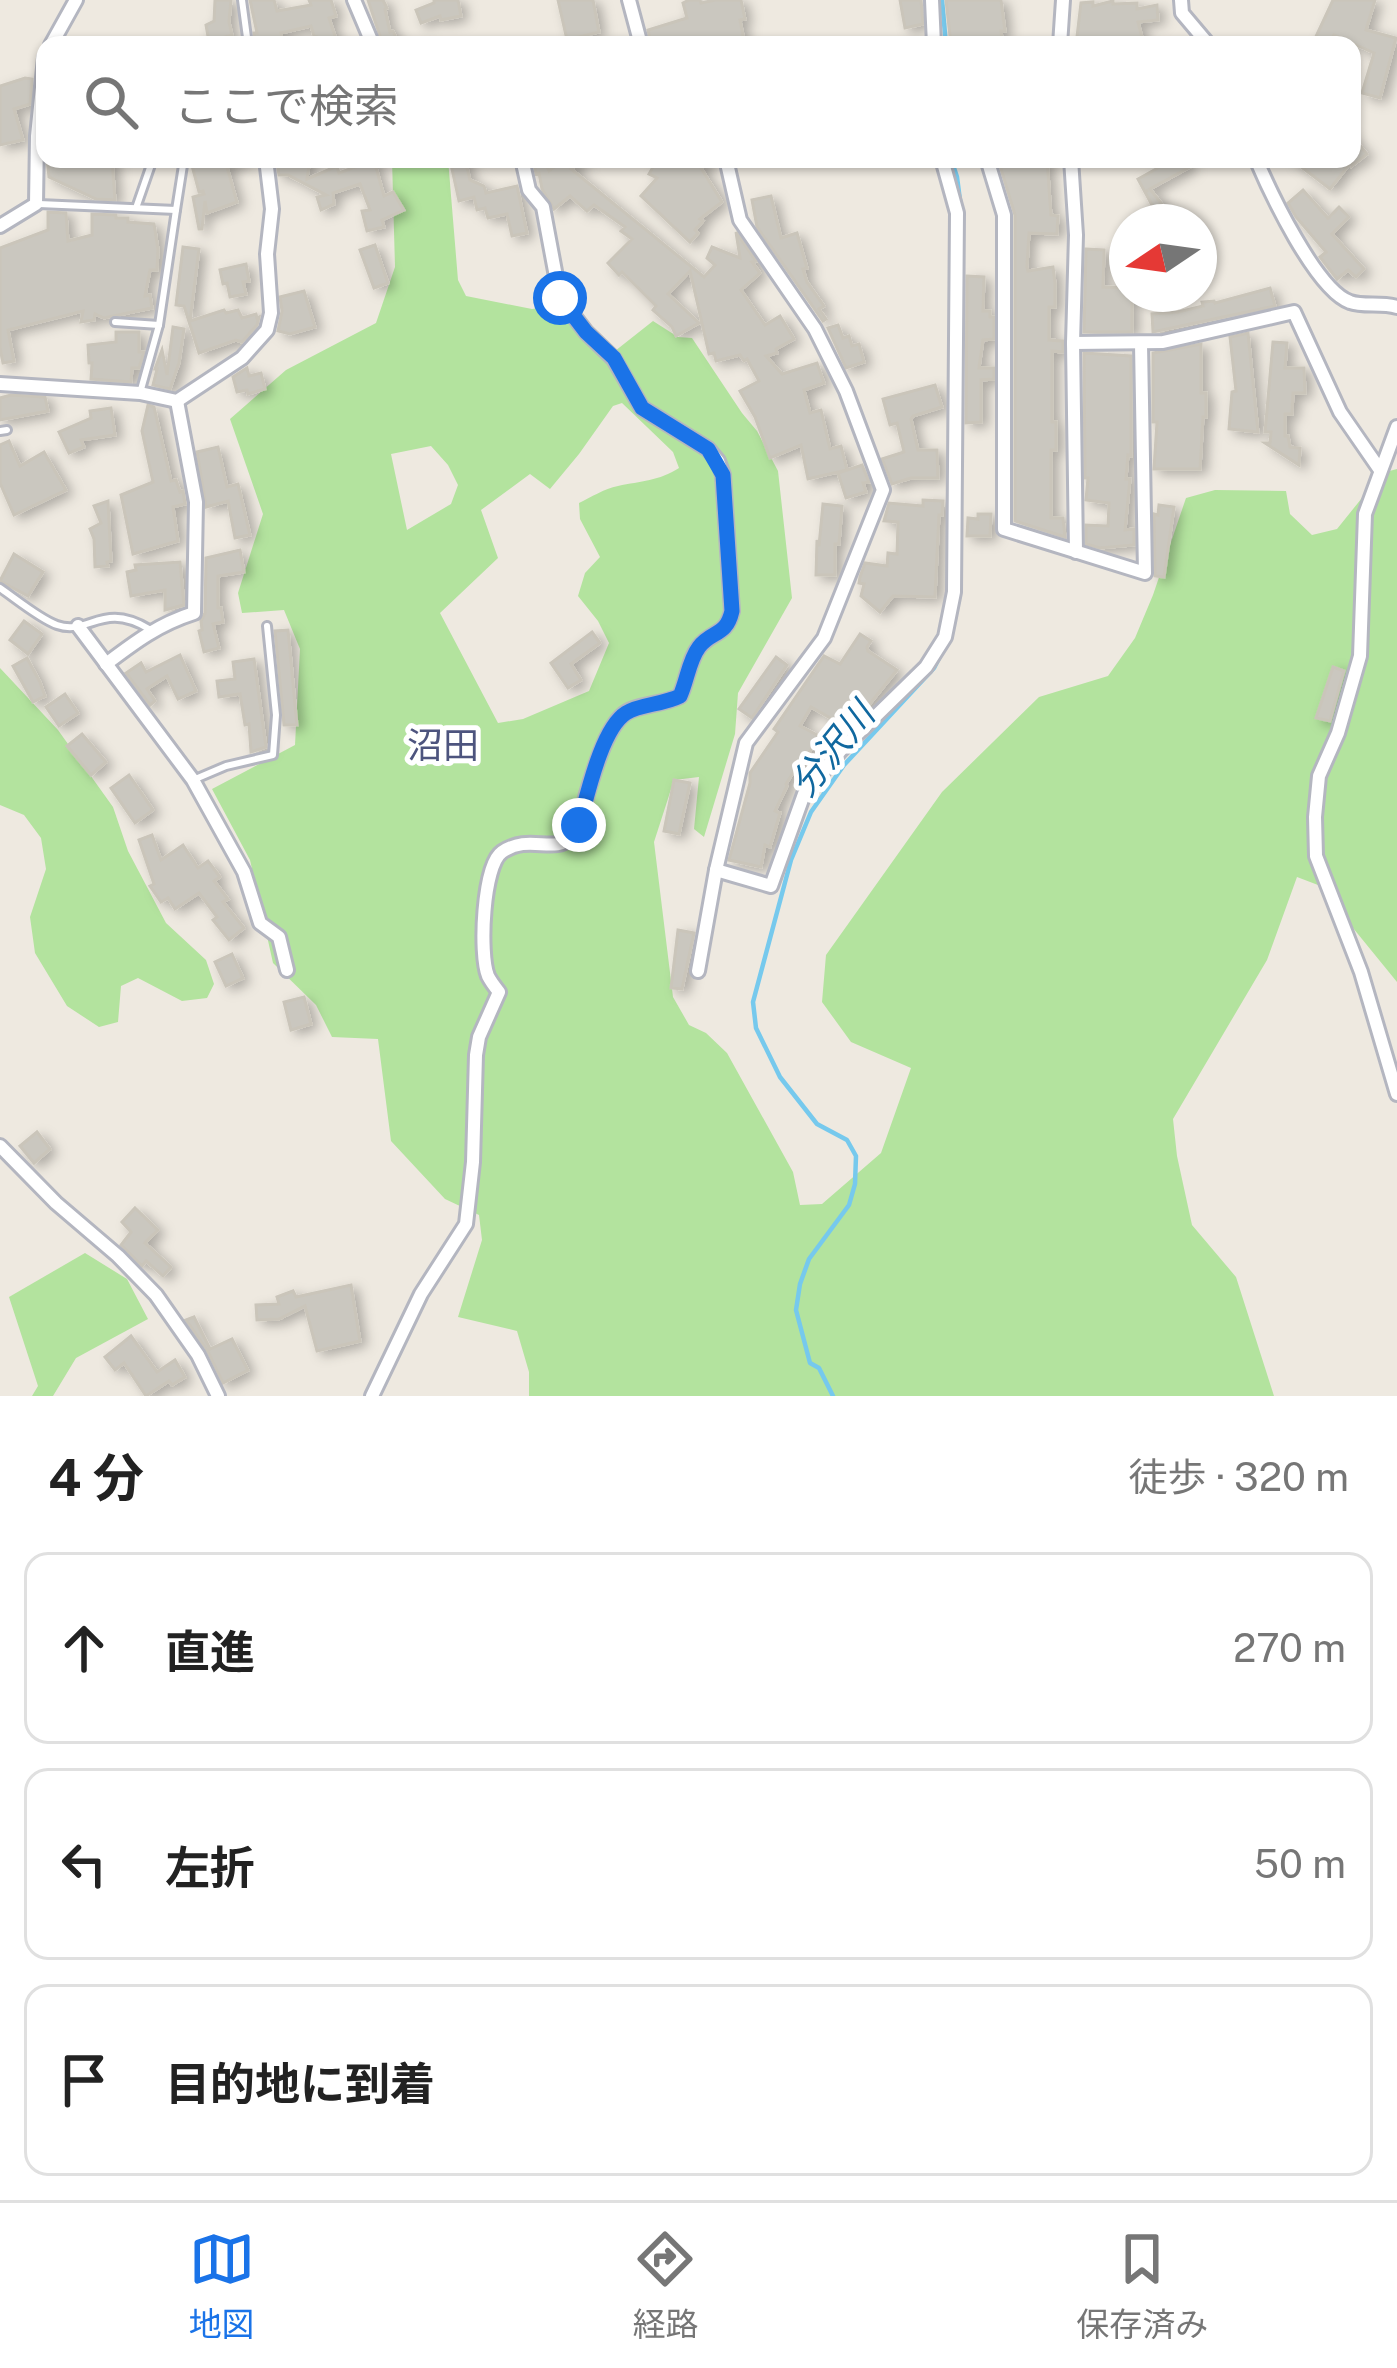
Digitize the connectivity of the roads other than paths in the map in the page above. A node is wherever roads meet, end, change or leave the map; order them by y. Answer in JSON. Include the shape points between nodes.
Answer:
{"nodes":[{"id":1,"x":76,"y":0,"type":"edge"},
{"id":2,"x":242,"y":0,"type":"edge"},
{"id":3,"x":353,"y":0,"type":"edge"},
{"id":4,"x":629,"y":0,"type":"edge"},
{"id":5,"x":932,"y":0,"type":"edge"},
{"id":6,"x":1063,"y":0,"type":"edge"},
{"id":7,"x":1181,"y":0,"type":"edge"},
{"id":8,"x":56,"y":36,"type":"edge"},
{"id":9,"x":247,"y":36,"type":"edge"},
{"id":10,"x":369,"y":36,"type":"edge"},
{"id":11,"x":639,"y":36,"type":"edge"},
{"id":12,"x":934,"y":36,"type":"edge"},
{"id":13,"x":1061,"y":36,"type":"edge"},
{"id":14,"x":1201,"y":36,"type":"edge"},
{"id":15,"x":37,"y":168,"type":"edge"},
{"id":16,"x":150,"y":168,"type":"edge"},
{"id":17,"x":183,"y":168,"type":"edge"},
{"id":18,"x":267,"y":168,"type":"edge"},
{"id":19,"x":524,"y":168,"type":"edge"},
{"id":20,"x":728,"y":168,"type":"edge"},
{"id":21,"x":944,"y":168,"type":"edge"},
{"id":22,"x":990,"y":168,"type":"edge"},
{"id":23,"x":1072,"y":168,"type":"edge"},
{"id":24,"x":1260,"y":168,"type":"edge"},
{"id":25,"x":36,"y":204,"type":"junction"},
{"id":26,"x":136,"y":208,"type":"junction"},
{"id":27,"x":176,"y":210,"type":"junction"},
{"id":28,"x":0,"y":226,"type":"edge"},
{"id":29,"x":1397,"y":307,"type":"edge"},
{"id":30,"x":115,"y":322,"type":"dead end"},
{"id":31,"x":159,"y":325,"type":"junction"},
{"id":32,"x":1073,"y":343,"type":"junction"},
{"id":33,"x":1141,"y":344,"type":"junction"},
{"id":34,"x":0,"y":384,"type":"edge"},
{"id":35,"x":140,"y":393,"type":"junction"},
{"id":36,"x":177,"y":401,"type":"junction"},
{"id":37,"x":1397,"y":428,"type":"edge"},
{"id":38,"x":1380,"y":470,"type":"junction"},
{"id":39,"x":1076,"y":552,"type":"junction"},
{"id":40,"x":0,"y":588,"type":"edge"},
{"id":41,"x":78,"y":626,"type":"junction"},
{"id":42,"x":267,"y":626,"type":"dead end"},
{"id":43,"x":151,"y":630,"type":"junction"},
{"id":44,"x":106,"y":664,"type":"junction"},
{"id":45,"x":193,"y":780,"type":"junction"},
{"id":46,"x":716,"y":870,"type":"junction"},
{"id":47,"x":287,"y":970,"type":"dead end"},
{"id":48,"x":698,"y":971,"type":"dead end"},
{"id":49,"x":1397,"y":1094,"type":"edge"},
{"id":50,"x":0,"y":1146,"type":"edge"},
{"id":51,"x":218,"y":1396,"type":"edge"},
{"id":52,"x":372,"y":1396,"type":"edge"}],
"edges":[{"from":1,"to":8,"type":"street"},
{"from":2,"to":9,"type":"lane"},
{"from":3,"to":10,"type":"street"},
{"from":4,"to":11,"type":"street"},
{"from":5,"to":12,"type":"street"},
{"from":6,"to":13,"type":"street"},
{"from":7,"to":14,"type":"street"},
{"from":15,"to":25,"type":"street"},
{"from":16,"to":26,"type":"lane"},
{"from":17,"to":27,"type":"lane"},
{"from":18,"to":36,"type":"street","via":[[267,330],[242,358]]},
{"from":19,"to":52,"type":"street","via":[[544,207],[560,298],[614,358],[642,408],[718,461],[732,611],[721,634],[696,651],[680,696],[617,721],[572,837],[517,845],[492,865],[484,951],[499,992],[476,1055],[466,1224]]},
{"from":20,"to":46,"type":"street","via":[[740,220],[815,328],[883,490],[824,638],[746,743]]},
{"from":21,"to":46,"type":"street","via":[[957,214],[954,592],[944,637],[926,667],[804,794],[771,886]]},
{"from":22,"to":39,"type":"street","via":[[1004,215],[1004,529]]},
{"from":23,"to":32,"type":"street"},
{"from":24,"to":29,"type":"street","via":[[1334,290],[1351,303]]},
{"from":25,"to":26,"type":"lane"},
{"from":25,"to":28,"type":"street"},
{"from":26,"to":27,"type":"lane"},
{"from":27,"to":31,"type":"lane"},
{"from":30,"to":31,"type":"lane"},
{"from":31,"to":35,"type":"lane"},
{"from":32,"to":33,"type":"street"},
{"from":32,"to":39,"type":"street"},
{"from":33,"to":38,"type":"street","via":[[1294,312],[1340,412]]},
{"from":33,"to":39,"type":"street","via":[[1145,573]]},
{"from":34,"to":35,"type":"street"},
{"from":35,"to":36,"type":"street"},
{"from":36,"to":43,"type":"street","via":[[196,502],[194,613]]},
{"from":37,"to":38,"type":"street"},
{"from":38,"to":49,"type":"street","via":[[1365,514],[1360,656],[1319,776],[1316,856]]},
{"from":40,"to":41,"type":"lane","via":[[58,626]]},
{"from":41,"to":43,"type":"lane","via":[[114,616]]},
{"from":41,"to":44,"type":"street"},
{"from":42,"to":45,"type":"lane","via":[[273,755]]},
{"from":43,"to":44,"type":"street"},
{"from":44,"to":45,"type":"street"},
{"from":45,"to":47,"type":"street","via":[[244,872],[260,923],[279,937]]},
{"from":46,"to":48,"type":"street"},
{"from":50,"to":51,"type":"street","via":[[156,1295]]}]}
